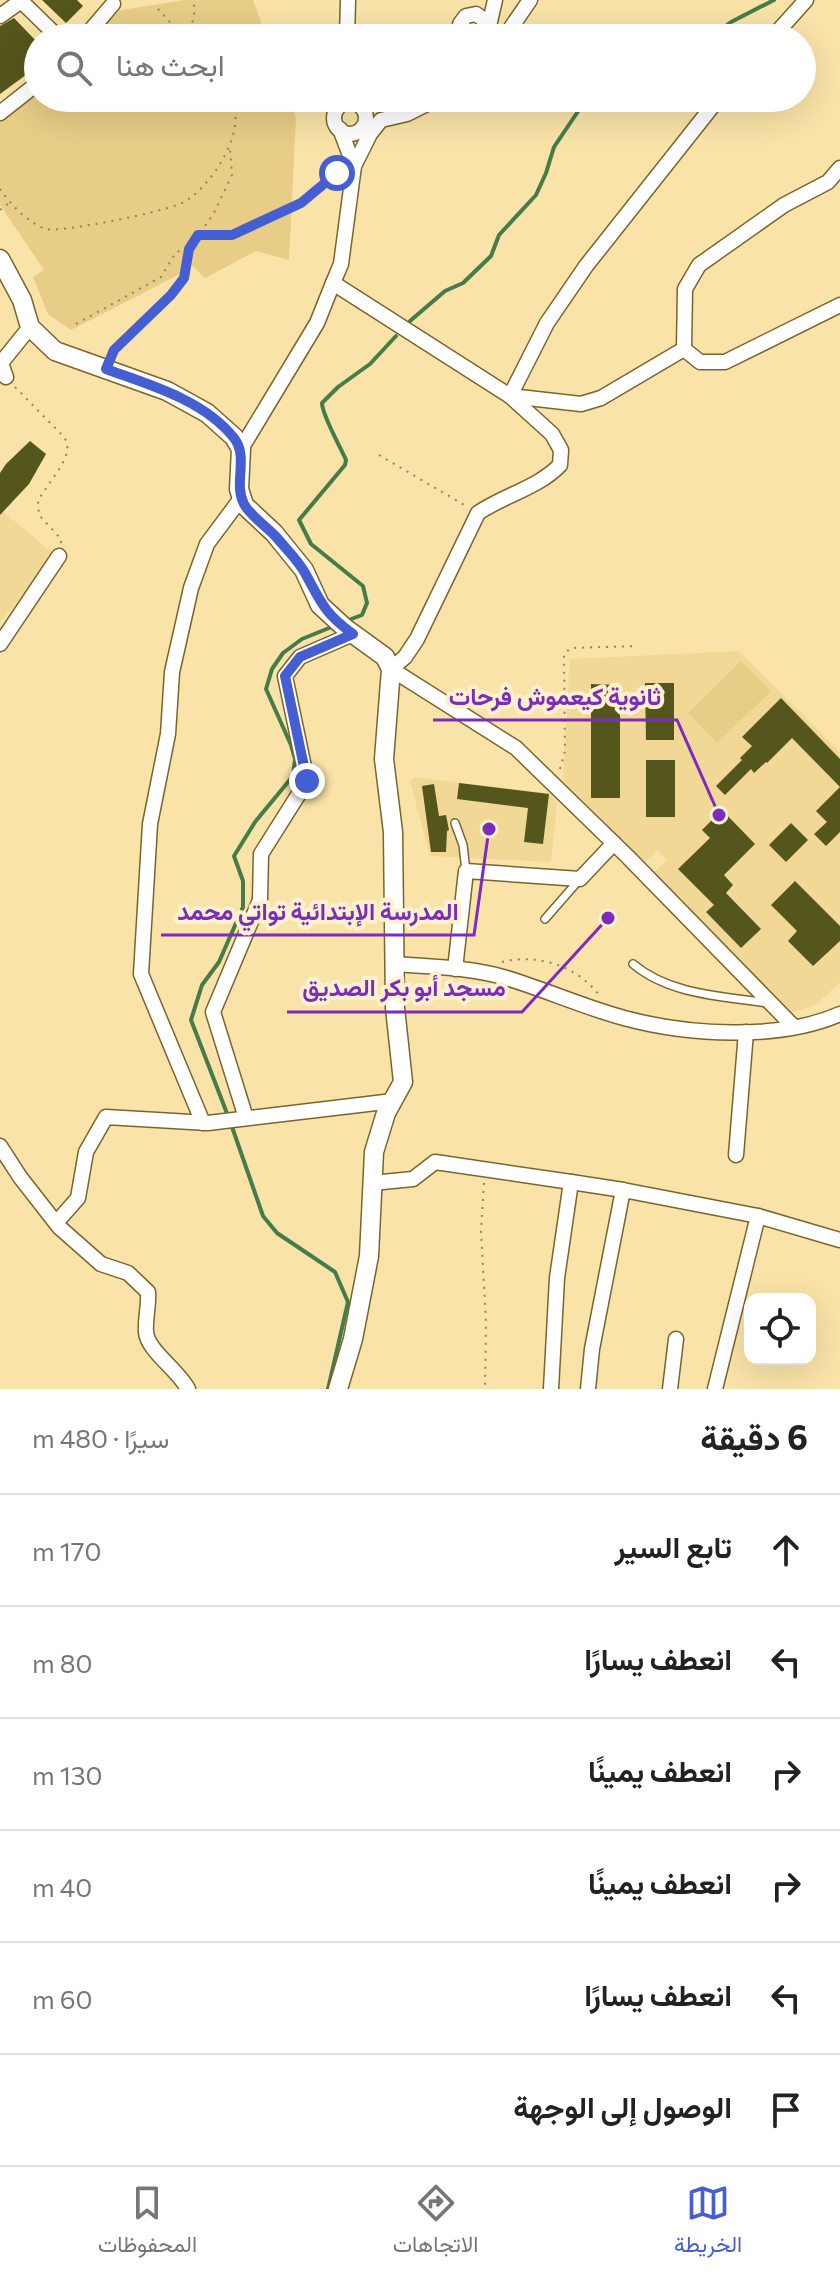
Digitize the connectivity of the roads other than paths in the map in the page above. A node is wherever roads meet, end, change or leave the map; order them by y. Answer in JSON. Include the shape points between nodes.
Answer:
{"nodes":[{"id":1,"x":20,"y":0,"type":"edge"},
{"id":2,"x":348,"y":0,"type":"edge"},
{"id":3,"x":485,"y":0,"type":"edge"},
{"id":4,"x":495,"y":0,"type":"edge"},
{"id":5,"x":530,"y":0,"type":"edge"},
{"id":6,"x":806,"y":0,"type":"edge"},
{"id":7,"x":113,"y":4,"type":"dead end"},
{"id":8,"x":471,"y":15,"type":"junction"},
{"id":9,"x":0,"y":16,"type":"edge"},
{"id":10,"x":45,"y":24,"type":"edge"},
{"id":11,"x":96,"y":24,"type":"edge"},
{"id":12,"x":347,"y":24,"type":"edge"},
{"id":13,"x":462,"y":24,"type":"edge"},
{"id":14,"x":484,"y":24,"type":"edge"},
{"id":15,"x":490,"y":24,"type":"edge"},
{"id":16,"x":514,"y":24,"type":"edge"},
{"id":17,"x":785,"y":24,"type":"edge"},
{"id":18,"x":24,"y":94,"type":"edge"},
{"id":19,"x":336,"y":112,"type":"edge"},
{"id":20,"x":365,"y":112,"type":"edge"},
{"id":21,"x":411,"y":112,"type":"edge"},
{"id":22,"x":708,"y":112,"type":"edge"},
{"id":23,"x":0,"y":113,"type":"edge"},
{"id":24,"x":381,"y":120,"type":"junction"},
{"id":25,"x":340,"y":129,"type":"junction"},
{"id":26,"x":361,"y":129,"type":"junction"},
{"id":27,"x":352,"y":157,"type":"junction"},
{"id":28,"x":840,"y":168,"type":"edge"},
{"id":29,"x":0,"y":259,"type":"edge"},
{"id":30,"x":333,"y":283,"type":"junction"},
{"id":31,"x":840,"y":305,"type":"edge"},
{"id":32,"x":30,"y":327,"type":"junction"},
{"id":33,"x":684,"y":349,"type":"junction"},
{"id":34,"x":6,"y":377,"type":"road end"},
{"id":35,"x":510,"y":396,"type":"junction"},
{"id":36,"x":241,"y":449,"type":"junction"},
{"id":37,"x":242,"y":497,"type":"junction"},
{"id":38,"x":59,"y":556,"type":"road end"},
{"id":39,"x":344,"y":627,"type":"junction"},
{"id":40,"x":0,"y":644,"type":"edge"},
{"id":41,"x":391,"y":669,"type":"junction"},
{"id":42,"x":455,"y":823,"type":"dead end"},
{"id":43,"x":614,"y":843,"type":"junction"},
{"id":44,"x":466,"y":871,"type":"junction"},
{"id":45,"x":580,"y":879,"type":"junction"},
{"id":46,"x":545,"y":919,"type":"dead end"},
{"id":47,"x":395,"y":964,"type":"junction"},
{"id":48,"x":633,"y":964,"type":"dead end"},
{"id":49,"x":455,"y":969,"type":"junction"},
{"id":50,"x":771,"y":1004,"type":"junction"},
{"id":51,"x":840,"y":1014,"type":"edge"},
{"id":52,"x":794,"y":1027,"type":"junction"},
{"id":53,"x":746,"y":1032,"type":"junction"},
{"id":54,"x":393,"y":1101,"type":"junction"},
{"id":55,"x":235,"y":1120,"type":"junction"},
{"id":56,"x":203,"y":1123,"type":"junction"},
{"id":57,"x":0,"y":1146,"type":"edge"},
{"id":58,"x":736,"y":1155,"type":"dead end"},
{"id":59,"x":571,"y":1182,"type":"junction"},
{"id":60,"x":372,"y":1183,"type":"junction"},
{"id":61,"x":623,"y":1190,"type":"junction"},
{"id":62,"x":758,"y":1216,"type":"junction"},
{"id":63,"x":56,"y":1223,"type":"junction"},
{"id":64,"x":840,"y":1240,"type":"edge"},
{"id":65,"x":676,"y":1339,"type":"dead end"},
{"id":66,"x":188,"y":1389,"type":"edge"},
{"id":67,"x":338,"y":1389,"type":"edge"},
{"id":68,"x":551,"y":1389,"type":"edge"},
{"id":69,"x":588,"y":1389,"type":"edge"},
{"id":70,"x":670,"y":1389,"type":"edge"},
{"id":71,"x":715,"y":1389,"type":"edge"}],
"edges":[{"from":1,"to":9,"type":"street"},
{"from":1,"to":10,"type":"street"},
{"from":2,"to":12,"type":"street"},
{"from":3,"to":8,"type":"street"},
{"from":4,"to":15,"type":"street"},
{"from":5,"to":16,"type":"street"},
{"from":6,"to":17,"type":"street"},
{"from":7,"to":11,"type":"street"},
{"from":8,"to":13,"type":"street"},
{"from":8,"to":14,"type":"street","via":[[480,15]]},
{"from":18,"to":23,"type":"street"},
{"from":19,"to":25,"type":"street"},
{"from":20,"to":26,"type":"street"},
{"from":21,"to":24,"type":"street"},
{"from":22,"to":35,"type":"street","via":[[586,266],[547,323]]},
{"from":24,"to":26,"type":"street"},
{"from":24,"to":27,"type":"street"},
{"from":25,"to":26,"type":"street"},
{"from":25,"to":27,"type":"street"},
{"from":26,"to":27,"type":"street"},
{"from":27,"to":30,"type":"street","via":[[341,264]]},
{"from":28,"to":33,"type":"street","via":[[828,182],[784,205],[699,265],[685,289]]},
{"from":29,"to":32,"type":"main road"},
{"from":30,"to":35,"type":"street"},
{"from":30,"to":36,"type":"street","via":[[317,323]]},
{"from":31,"to":33,"type":"street","via":[[725,362],[700,362]]},
{"from":32,"to":34,"type":"street","via":[[1,363]]},
{"from":32,"to":36,"type":"main road","via":[[55,351],[167,391],[207,413]]},
{"from":33,"to":35,"type":"street","via":[[601,398],[581,404]]},
{"from":35,"to":41,"type":"street","via":[[552,434],[561,450],[560,465],[478,513],[417,639]]},
{"from":36,"to":37,"type":"main road"},
{"from":37,"to":39,"type":"main road","via":[[304,570],[320,605]]},
{"from":37,"to":56,"type":"street","via":[[207,544],[191,588],[172,672],[168,734],[148,854],[141,974]]},
{"from":38,"to":40,"type":"street"},
{"from":39,"to":41,"type":"main road","via":[[385,657]]},
{"from":39,"to":55,"type":"street","via":[[300,657],[285,676],[307,781],[261,854],[260,900],[213,1012]]},
{"from":41,"to":43,"type":"street","via":[[516,748]]},
{"from":41,"to":47,"type":"main road","via":[[384,759],[393,832]]},
{"from":42,"to":44,"type":"lane"},
{"from":43,"to":45,"type":"street"},
{"from":43,"to":50,"type":"street"},
{"from":44,"to":45,"type":"street"},
{"from":44,"to":49,"type":"street"},
{"from":45,"to":46,"type":"lane"},
{"from":47,"to":49,"type":"street"},
{"from":47,"to":54,"type":"main road","via":[[403,1082]]},
{"from":48,"to":50,"type":"lane","via":[[648,976],[711,997]]},
{"from":49,"to":53,"type":"street","via":[[501,976],[660,1025]]},
{"from":50,"to":52,"type":"street"},
{"from":51,"to":52,"type":"street"},
{"from":52,"to":53,"type":"street"},
{"from":53,"to":58,"type":"street"},
{"from":54,"to":55,"type":"street"},
{"from":54,"to":60,"type":"main road","via":[[374,1152]]},
{"from":55,"to":56,"type":"street"},
{"from":56,"to":63,"type":"street","via":[[106,1117],[86,1152],[78,1198]]},
{"from":57,"to":63,"type":"street"},
{"from":59,"to":60,"type":"street","via":[[435,1162],[413,1179]]},
{"from":59,"to":61,"type":"street"},
{"from":59,"to":68,"type":"street","via":[[557,1278]]},
{"from":60,"to":67,"type":"main road","via":[[369,1256]]},
{"from":61,"to":62,"type":"street"},
{"from":61,"to":69,"type":"street"},
{"from":62,"to":64,"type":"street"},
{"from":62,"to":71,"type":"street"},
{"from":63,"to":66,"type":"street","via":[[86,1253],[128,1273],[148,1292],[149,1342]]},
{"from":65,"to":70,"type":"street"}]}
